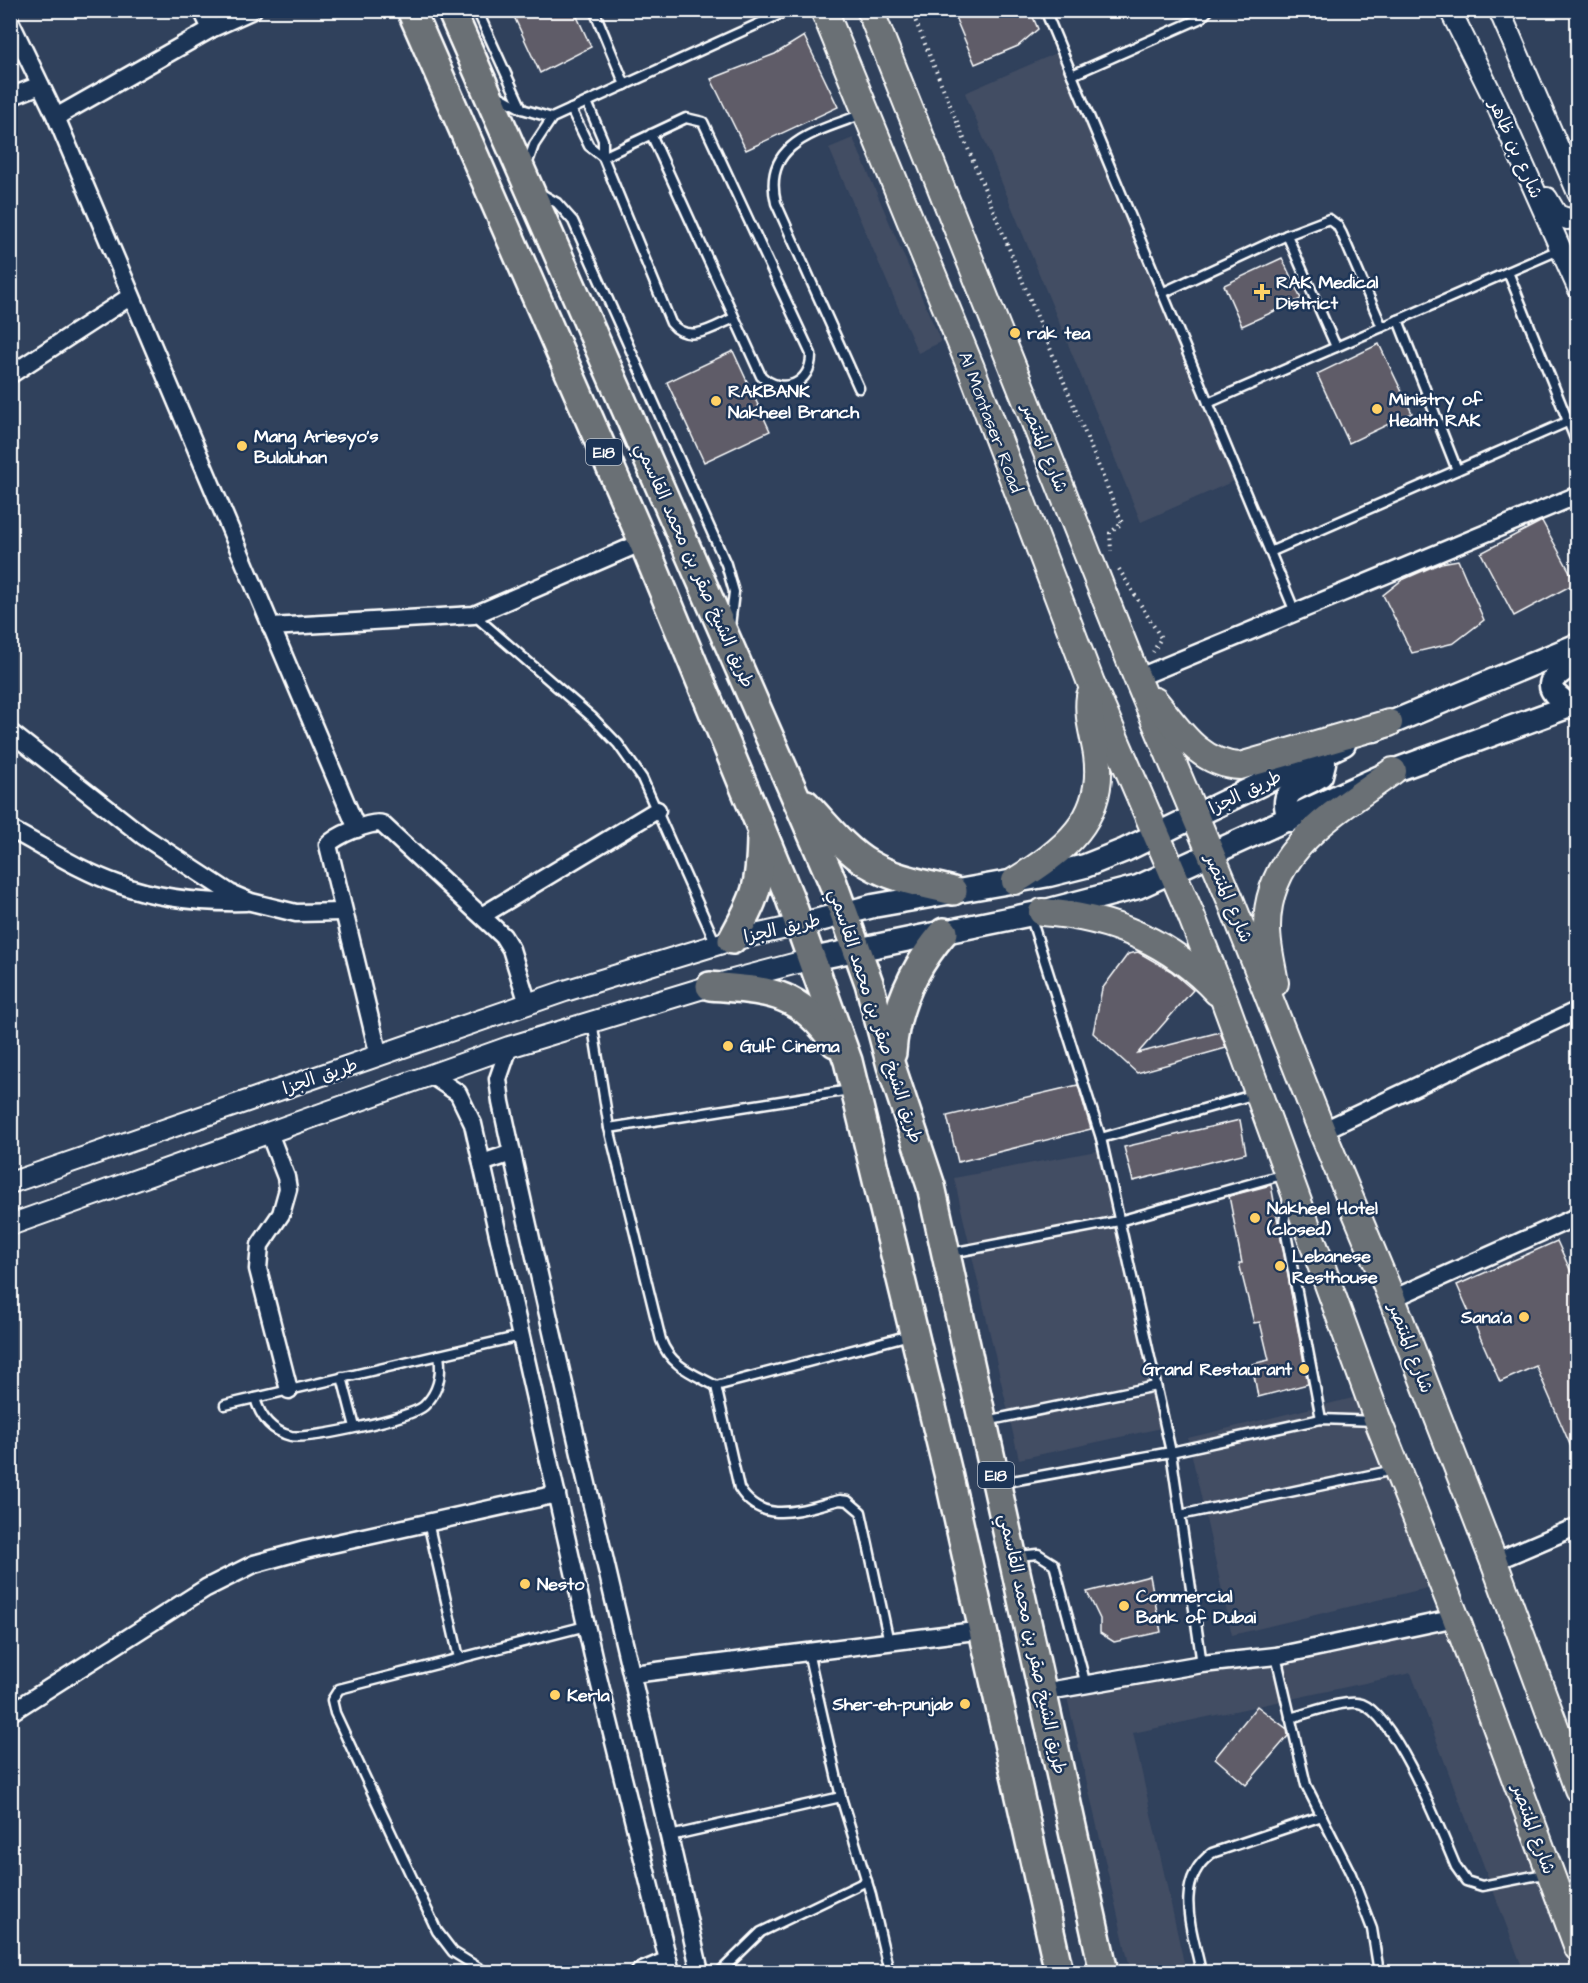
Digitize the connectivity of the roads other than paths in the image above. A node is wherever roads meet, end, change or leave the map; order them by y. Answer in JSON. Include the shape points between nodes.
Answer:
{"nodes":[{"id":1,"x":202,"y":10,"type":"edge"},
{"id":2,"x":253,"y":10,"type":"edge"},
{"id":3,"x":411,"y":10,"type":"edge"},
{"id":4,"x":451,"y":10,"type":"edge"},
{"id":5,"x":477,"y":10,"type":"edge"},
{"id":6,"x":594,"y":10,"type":"edge"},
{"id":7,"x":789,"y":10,"type":"edge"},
{"id":8,"x":824,"y":10,"type":"edge"},
{"id":9,"x":1045,"y":10,"type":"edge"},
{"id":10,"x":1209,"y":10,"type":"edge"},
{"id":11,"x":1450,"y":10,"type":"edge"},
{"id":12,"x":1499,"y":10,"type":"edge"},
{"id":13,"x":872,"y":11,"type":"edge"},
{"id":14,"x":10,"y":21,"type":"edge"},
{"id":15,"x":211,"y":30,"type":"junction"},
{"id":16,"x":1072,"y":75,"type":"junction"},
{"id":17,"x":483,"y":83,"type":"junction"},
{"id":18,"x":40,"y":85,"type":"junction"},
{"id":19,"x":625,"y":85,"type":"junction"},
{"id":20,"x":10,"y":97,"type":"edge"},
{"id":21,"x":1495,"y":101,"type":"junction"},
{"id":22,"x":587,"y":102,"type":"junction"},
{"id":23,"x":572,"y":109,"type":"junction"},
{"id":24,"x":522,"y":110,"type":"junction"},
{"id":25,"x":866,"y":113,"type":"junction"},
{"id":26,"x":56,"y":117,"type":"junction"},
{"id":27,"x":552,"y":118,"type":"junction"},
{"id":28,"x":651,"y":134,"type":"junction"},
{"id":29,"x":603,"y":157,"type":"junction"},
{"id":30,"x":528,"y":181,"type":"junction"},
{"id":31,"x":1578,"y":194,"type":"edge"},
{"id":32,"x":1578,"y":216,"type":"edge"},
{"id":33,"x":1287,"y":235,"type":"junction"},
{"id":34,"x":1561,"y":249,"type":"junction"},
{"id":35,"x":1508,"y":272,"type":"junction"},
{"id":36,"x":1578,"y":288,"type":"edge"},
{"id":37,"x":1162,"y":293,"type":"junction"},
{"id":38,"x":131,"y":296,"type":"junction"},
{"id":39,"x":735,"y":318,"type":"junction"},
{"id":40,"x":1398,"y":320,"type":"junction"},
{"id":41,"x":1382,"y":327,"type":"junction"},
{"id":42,"x":1336,"y":347,"type":"junction"},
{"id":43,"x":10,"y":375,"type":"edge"},
{"id":44,"x":859,"y":388,"type":"dead end"},
{"id":45,"x":1208,"y":403,"type":"junction"},
{"id":46,"x":1567,"y":422,"type":"junction"},
{"id":47,"x":1578,"y":446,"type":"edge"},
{"id":48,"x":1457,"y":470,"type":"junction"},
{"id":49,"x":1578,"y":495,"type":"edge"},
{"id":50,"x":643,"y":542,"type":"junction"},
{"id":51,"x":1270,"y":552,"type":"junction"},
{"id":52,"x":1295,"y":612,"type":"junction"},
{"id":53,"x":474,"y":615,"type":"junction"},
{"id":54,"x":271,"y":627,"type":"junction"},
{"id":55,"x":1578,"y":645,"type":"edge"},
{"id":56,"x":1578,"y":662,"type":"edge"},
{"id":57,"x":1137,"y":678,"type":"junction"},
{"id":58,"x":1091,"y":683,"type":"junction"},
{"id":59,"x":1574,"y":704,"type":"edge"},
{"id":60,"x":1389,"y":723,"type":"junction"},
{"id":61,"x":10,"y":732,"type":"edge"},
{"id":62,"x":1322,"y":754,"type":"junction"},
{"id":63,"x":1393,"y":771,"type":"junction"},
{"id":64,"x":794,"y":793,"type":"junction"},
{"id":65,"x":657,"y":810,"type":"junction"},
{"id":66,"x":1194,"y":816,"type":"junction"},
{"id":67,"x":1290,"y":820,"type":"junction"},
{"id":68,"x":761,"y":828,"type":"junction"},
{"id":69,"x":10,"y":829,"type":"edge"},
{"id":70,"x":357,"y":829,"type":"junction"},
{"id":71,"x":1156,"y":835,"type":"junction"},
{"id":72,"x":1210,"y":854,"type":"junction"},
{"id":73,"x":1172,"y":872,"type":"junction"},
{"id":74,"x":1015,"y":881,"type":"junction"},
{"id":75,"x":953,"y":891,"type":"junction"},
{"id":76,"x":251,"y":902,"type":"junction"},
{"id":77,"x":342,"y":912,"type":"junction"},
{"id":78,"x":1036,"y":913,"type":"junction"},
{"id":79,"x":844,"y":914,"type":"junction"},
{"id":80,"x":483,"y":915,"type":"junction"},
{"id":81,"x":800,"y":925,"type":"junction"},
{"id":82,"x":944,"y":932,"type":"junction"},
{"id":83,"x":724,"y":942,"type":"junction"},
{"id":84,"x":856,"y":948,"type":"junction"},
{"id":85,"x":812,"y":959,"type":"junction"},
{"id":86,"x":710,"y":986,"type":"junction"},
{"id":87,"x":1224,"y":999,"type":"junction"},
{"id":88,"x":528,"y":1004,"type":"junction"},
{"id":89,"x":1578,"y":1010,"type":"edge"},
{"id":90,"x":592,"y":1021,"type":"junction"},
{"id":91,"x":1287,"y":1042,"type":"junction"},
{"id":92,"x":509,"y":1047,"type":"junction"},
{"id":93,"x":379,"y":1056,"type":"junction"},
{"id":94,"x":848,"y":1061,"type":"junction"},
{"id":95,"x":891,"y":1066,"type":"junction"},
{"id":96,"x":431,"y":1075,"type":"junction"},
{"id":97,"x":856,"y":1089,"type":"junction"},
{"id":98,"x":1260,"y":1093,"type":"junction"},
{"id":99,"x":609,"y":1128,"type":"junction"},
{"id":100,"x":1322,"y":1131,"type":"junction"},
{"id":101,"x":269,"y":1133,"type":"junction"},
{"id":102,"x":1101,"y":1138,"type":"junction"},
{"id":103,"x":512,"y":1153,"type":"junction"},
{"id":104,"x":482,"y":1164,"type":"junction"},
{"id":105,"x":1290,"y":1177,"type":"junction"},
{"id":106,"x":10,"y":1183,"type":"edge"},
{"id":107,"x":1578,"y":1216,"type":"edge"},
{"id":108,"x":1119,"y":1221,"type":"junction"},
{"id":109,"x":10,"y":1225,"type":"edge"},
{"id":110,"x":946,"y":1254,"type":"junction"},
{"id":111,"x":1392,"y":1299,"type":"junction"},
{"id":112,"x":914,"y":1334,"type":"junction"},
{"id":113,"x":520,"y":1336,"type":"junction"},
{"id":114,"x":439,"y":1355,"type":"junction"},
{"id":115,"x":342,"y":1377,"type":"junction"},
{"id":116,"x":716,"y":1386,"type":"junction"},
{"id":117,"x":1156,"y":1386,"type":"junction"},
{"id":118,"x":290,"y":1390,"type":"junction"},
{"id":119,"x":255,"y":1398,"type":"junction"},
{"id":120,"x":225,"y":1405,"type":"dead end"},
{"id":121,"x":1322,"y":1419,"type":"junction"},
{"id":122,"x":984,"y":1421,"type":"junction"},
{"id":123,"x":1378,"y":1421,"type":"junction"},
{"id":124,"x":355,"y":1427,"type":"junction"},
{"id":125,"x":1171,"y":1452,"type":"junction"},
{"id":126,"x":1397,"y":1469,"type":"junction"},
{"id":127,"x":998,"y":1484,"type":"junction"},
{"id":128,"x":557,"y":1494,"type":"junction"},
{"id":129,"x":1180,"y":1515,"type":"junction"},
{"id":130,"x":428,"y":1522,"type":"junction"},
{"id":131,"x":1578,"y":1526,"type":"edge"},
{"id":132,"x":1014,"y":1557,"type":"junction"},
{"id":133,"x":1494,"y":1562,"type":"junction"},
{"id":134,"x":1456,"y":1618,"type":"junction"},
{"id":135,"x":586,"y":1626,"type":"junction"},
{"id":136,"x":983,"y":1630,"type":"junction"},
{"id":137,"x":889,"y":1642,"type":"junction"},
{"id":138,"x":808,"y":1652,"type":"junction"},
{"id":139,"x":1276,"y":1656,"type":"junction"},
{"id":140,"x":459,"y":1658,"type":"junction"},
{"id":141,"x":1202,"y":1664,"type":"junction"},
{"id":142,"x":633,"y":1674,"type":"junction"},
{"id":143,"x":1086,"y":1685,"type":"junction"},
{"id":144,"x":1043,"y":1692,"type":"junction"},
{"id":145,"x":10,"y":1713,"type":"edge"},
{"id":146,"x":1290,"y":1718,"type":"junction"},
{"id":147,"x":1578,"y":1789,"type":"edge"},
{"id":148,"x":841,"y":1797,"type":"junction"},
{"id":149,"x":1322,"y":1816,"type":"junction"},
{"id":150,"x":670,"y":1836,"type":"junction"},
{"id":151,"x":1550,"y":1873,"type":"junction"},
{"id":152,"x":867,"y":1881,"type":"junction"},
{"id":153,"x":1578,"y":1948,"type":"edge"},
{"id":154,"x":670,"y":1966,"type":"edge"},
{"id":155,"x":485,"y":1972,"type":"edge"},
{"id":156,"x":640,"y":1972,"type":"edge"},
{"id":157,"x":700,"y":1972,"type":"edge"},
{"id":158,"x":720,"y":1972,"type":"edge"},
{"id":159,"x":889,"y":1972,"type":"edge"},
{"id":160,"x":1059,"y":1972,"type":"edge"},
{"id":161,"x":1104,"y":1972,"type":"edge"},
{"id":162,"x":1201,"y":1972,"type":"edge"},
{"id":163,"x":1379,"y":1972,"type":"edge"}],
"edges":[{"from":1,"to":15,"type":"street"},
{"from":2,"to":15,"type":"street"},
{"from":3,"to":50,"type":"highway","name":"طريق الشيخ صقر بن محمد القاسمي","number":"E18"},
{"from":4,"to":17,"type":"highway","name":"طريق الشيخ صقر بن محمد القاسمي","number":"E18"},
{"from":5,"to":24,"type":"lane"},
{"from":6,"to":19,"type":"lane"},
{"from":7,"to":19,"type":"lane"},
{"from":8,"to":25,"type":"main road","name":"Al Montaser Road"},
{"from":9,"to":16,"type":"lane"},
{"from":10,"to":16,"type":"lane","via":[[1201,18]]},
{"from":11,"to":21,"type":"street","name":"شارع بن ظاهر"},
{"from":12,"to":31,"type":"street"},
{"from":13,"to":57,"type":"main road","name":"شارع المنتصر"},
{"from":14,"to":18,"type":"street"},
{"from":15,"to":26,"type":"street"},
{"from":16,"to":37,"type":"lane"},
{"from":17,"to":24,"type":"lane"},
{"from":17,"to":30,"type":"highway","name":"طريق الشيخ صقر بن محمد القاسمي","number":"E18"},
{"from":18,"to":20,"type":"street"},
{"from":18,"to":26,"type":"street"},
{"from":19,"to":22,"type":"lane"},
{"from":21,"to":32,"type":"street","via":[[1518,131],[1555,212],[1564,218]]},
{"from":21,"to":34,"type":"street","name":"شارع بن ظاهر"},
{"from":22,"to":23,"type":"lane"},
{"from":22,"to":29,"type":"lane","via":[[603,140]]},
{"from":23,"to":27,"type":"lane"},
{"from":23,"to":29,"type":"lane","via":[[586,141]]},
{"from":24,"to":27,"type":"lane"},
{"from":25,"to":44,"type":"lane","via":[[797,141],[781,158],[773,180],[776,203]]},
{"from":25,"to":58,"type":"main road","name":"Al Montaser Road","via":[[971,368]]},
{"from":26,"to":38,"type":"street"},
{"from":27,"to":30,"type":"lane","via":[[534,145]]},
{"from":28,"to":29,"type":"lane"},
{"from":28,"to":39,"type":"lane"},
{"from":28,"to":39,"type":"lane","via":[[686,118],[698,119],[708,128],[808,347],[811,361],[801,381],[788,387],[766,381]]},
{"from":29,"to":39,"type":"lane","via":[[675,328],[696,335]]},
{"from":30,"to":64,"type":"highway","name":"طريق الشيخ صقر بن محمد القاسمي","number":"E18"},
{"from":33,"to":37,"type":"lane"},
{"from":33,"to":41,"type":"lane","via":[[1329,219],[1337,225]]},
{"from":33,"to":42,"type":"lane"},
{"from":34,"to":35,"type":"lane"},
{"from":34,"to":36,"type":"street","name":"شارع بن ظاهر"},
{"from":35,"to":40,"type":"lane"},
{"from":35,"to":46,"type":"lane"},
{"from":37,"to":45,"type":"lane"},
{"from":38,"to":43,"type":"street"},
{"from":38,"to":54,"type":"street"},
{"from":40,"to":41,"type":"lane"},
{"from":40,"to":48,"type":"lane"},
{"from":41,"to":42,"type":"lane"},
{"from":42,"to":45,"type":"lane"},
{"from":45,"to":51,"type":"lane"},
{"from":46,"to":47,"type":"lane"},
{"from":46,"to":48,"type":"lane"},
{"from":48,"to":51,"type":"lane"},
{"from":49,"to":52,"type":"street"},
{"from":50,"to":53,"type":"street"},
{"from":50,"to":68,"type":"highway","name":"طريق الشيخ صقر بن محمد القاسمي","number":"E18"},
{"from":51,"to":52,"type":"lane"},
{"from":52,"to":57,"type":"street"},
{"from":53,"to":54,"type":"street"},
{"from":53,"to":65,"type":"lane","via":[[612,738],[642,778]]},
{"from":54,"to":70,"type":"street"},
{"from":55,"to":60,"type":"main road","name":"طريق الجزا"},
{"from":56,"to":59,"type":"main road","via":[[1552,677],[1550,683],[1555,696]]},
{"from":57,"to":60,"type":"main road","via":[[1187,740],[1204,755],[1225,765],[1240,766]]},
{"from":57,"to":66,"type":"main road","name":"شارع المنتصر"},
{"from":58,"to":71,"type":"main road","name":"Al Montaser Road"},
{"from":58,"to":74,"type":"main road","via":[[1090,720],[1098,773],[1091,808],[1067,845]]},
{"from":59,"to":63,"type":"main road","name":"طريق الجزا"},
{"from":60,"to":62,"type":"main road","name":"طريق الجزا"},
{"from":61,"to":76,"type":"street","via":[[143,836],[210,881]]},
{"from":62,"to":66,"type":"main road","name":"طريق الجزا"},
{"from":62,"to":67,"type":"main road","via":[[1321,775],[1291,791],[1285,799]]},
{"from":63,"to":67,"type":"main road","name":"طريق الجزا"},
{"from":63,"to":91,"type":"main road","via":[[1312,829],[1285,862],[1276,881],[1267,928]]},
{"from":64,"to":75,"type":"highway","via":[[870,865]]},
{"from":64,"to":79,"type":"highway","name":"طريق الشيخ صقر بن محمد القاسمي","number":"E18"},
{"from":65,"to":80,"type":"street"},
{"from":65,"to":83,"type":"lane"},
{"from":66,"to":71,"type":"main road","name":"طريق الجزا"},
{"from":66,"to":72,"type":"main road","name":"شارع المنتصر"},
{"from":67,"to":72,"type":"main road","name":"طريق الجزا"},
{"from":68,"to":81,"type":"highway","name":"طريق الشيخ صقر بن محمد القاسمي","number":"E18"},
{"from":68,"to":83,"type":"highway","via":[[760,880],[751,907]]},
{"from":69,"to":76,"type":"street","via":[[93,874],[143,892],[195,901]]},
{"from":70,"to":77,"type":"street","via":[[328,845]]},
{"from":70,"to":80,"type":"street","via":[[382,824]]},
{"from":71,"to":73,"type":"main road","name":"شارع المنتصر"},
{"from":71,"to":74,"type":"main road","name":"طريق الجزا","via":[[1085,866]]},
{"from":72,"to":73,"type":"main road","name":"طريق الجزا"},
{"from":72,"to":91,"type":"main road","name":"شارع المنتصر"},
{"from":73,"to":78,"type":"main road","name":"طريق الجزا","via":[[1138,887]]},
{"from":73,"to":87,"type":"main road","name":"شارع المنتصر"},
{"from":74,"to":75,"type":"main road","name":"طريق الجزا"},
{"from":75,"to":79,"type":"main road","name":"طريق الجزا"},
{"from":76,"to":77,"type":"street","via":[[296,913]]},
{"from":77,"to":93,"type":"street"},
{"from":78,"to":82,"type":"main road","name":"طريق الجزا"},
{"from":78,"to":87,"type":"main road","via":[[1097,919],[1148,938],[1202,975]]},
{"from":78,"to":102,"type":"lane"},
{"from":79,"to":81,"type":"main road","name":"طريق الجزا"},
{"from":79,"to":84,"type":"highway","name":"طريق الشيخ صقر بن محمد القاسمي","number":"E18"},
{"from":80,"to":88,"type":"street","via":[[511,949]]},
{"from":81,"to":83,"type":"street","name":"طريق الجزا"},
{"from":81,"to":85,"type":"highway","name":"طريق الشيخ صقر بن محمد القاسمي","number":"E18"},
{"from":82,"to":84,"type":"main road","name":"طريق الجزا"},
{"from":82,"to":95,"type":"highway","via":[[908,985],[898,1011]]},
{"from":83,"to":88,"type":"street","name":"طريق الجزا"},
{"from":84,"to":85,"type":"main road","name":"طريق الجزا"},
{"from":84,"to":95,"type":"highway","name":"طريق الشيخ صقر بن محمد القاسمي","number":"E18"},
{"from":85,"to":86,"type":"street","name":"طريق الجزا"},
{"from":85,"to":94,"type":"highway","name":"طريق الشيخ صقر بن محمد القاسمي","number":"E18"},
{"from":86,"to":90,"type":"street","name":"طريق الجزا"},
{"from":86,"to":94,"type":"highway","via":[[772,993],[795,1001],[812,1015]]},
{"from":87,"to":98,"type":"main road","name":"شارع المنتصر"},
{"from":88,"to":93,"type":"street","name":"طريق الجزا"},
{"from":89,"to":100,"type":"street"},
{"from":90,"to":92,"type":"street","name":"طريق الجزا"},
{"from":90,"to":99,"type":"lane"},
{"from":91,"to":100,"type":"main road","name":"شارع المنتصر"},
{"from":92,"to":96,"type":"street","name":"طريق الجزا"},
{"from":92,"to":103,"type":"street","via":[[498,1079]]},
{"from":93,"to":106,"type":"street","name":"طريق الجزا"},
{"from":94,"to":97,"type":"highway","name":"طريق الشيخ صقر بن محمد القاسمي","number":"E18"},
{"from":95,"to":110,"type":"highway","name":"طريق الشيخ صقر بن محمد القاسمي","number":"E18","via":[[931,1186]]},
{"from":96,"to":101,"type":"street","name":"طريق الجزا"},
{"from":96,"to":104,"type":"street","via":[[464,1101]]},
{"from":97,"to":99,"type":"lane"},
{"from":97,"to":112,"type":"highway","name":"طريق الشيخ صقر بن محمد القاسمي","number":"E18"},
{"from":98,"to":102,"type":"lane"},
{"from":98,"to":105,"type":"main road","name":"شارع المنتصر"},
{"from":99,"to":116,"type":"lane","via":[[666,1353],[673,1362]]},
{"from":100,"to":111,"type":"main road","name":"شارع المنتصر"},
{"from":101,"to":109,"type":"street","name":"طريق الجزا"},
{"from":101,"to":118,"type":"street","via":[[288,1189],[281,1214],[260,1245],[258,1269]]},
{"from":102,"to":108,"type":"lane"},
{"from":103,"to":104,"type":"street"},
{"from":103,"to":142,"type":"street"},
{"from":104,"to":113,"type":"street"},
{"from":105,"to":108,"type":"lane"},
{"from":105,"to":121,"type":"lane","via":[[1284,1223]]},
{"from":105,"to":123,"type":"main road","name":"شارع المنتصر"},
{"from":107,"to":111,"type":"street"},
{"from":108,"to":110,"type":"lane"},
{"from":108,"to":117,"type":"lane"},
{"from":110,"to":122,"type":"highway","name":"طريق الشيخ صقر بن محمد القاسمي","number":"E18"},
{"from":111,"to":133,"type":"main road","name":"شارع المنتصر"},
{"from":112,"to":116,"type":"lane"},
{"from":112,"to":136,"type":"highway","name":"طريق الشيخ صقر بن محمد القاسمي","number":"E18"},
{"from":113,"to":114,"type":"lane"},
{"from":113,"to":128,"type":"street"},
{"from":114,"to":115,"type":"lane"},
{"from":114,"to":124,"type":"lane","via":[[439,1383],[423,1407],[411,1414]]},
{"from":115,"to":118,"type":"lane"},
{"from":115,"to":124,"type":"lane"},
{"from":116,"to":137,"type":"lane","via":[[739,1488],[747,1500],[767,1512],[840,1500],[848,1501],[861,1512]]},
{"from":117,"to":122,"type":"lane"},
{"from":117,"to":125,"type":"lane"},
{"from":118,"to":119,"type":"lane"},
{"from":119,"to":120,"type":"lane"},
{"from":119,"to":124,"type":"lane","via":[[267,1422],[291,1436]]},
{"from":121,"to":123,"type":"lane"},
{"from":121,"to":125,"type":"lane"},
{"from":122,"to":127,"type":"highway","name":"طريق الشيخ صقر بن محمد القاسمي","number":"E18"},
{"from":123,"to":126,"type":"main road","name":"شارع المنتصر"},
{"from":125,"to":127,"type":"lane"},
{"from":125,"to":129,"type":"lane"},
{"from":126,"to":129,"type":"lane"},
{"from":126,"to":134,"type":"main road","name":"شارع المنتصر"},
{"from":127,"to":132,"type":"highway","name":"طريق الشيخ صقر بن محمد القاسمي","number":"E18"},
{"from":128,"to":130,"type":"street"},
{"from":128,"to":135,"type":"street"},
{"from":129,"to":141,"type":"lane"},
{"from":130,"to":140,"type":"lane"},
{"from":130,"to":145,"type":"street","via":[[279,1556],[230,1575]]},
{"from":131,"to":133,"type":"street"},
{"from":132,"to":143,"type":"lane","via":[[1038,1554],[1054,1564]]},
{"from":132,"to":144,"type":"highway","name":"طريق الشيخ صقر بن محمد القاسمي","number":"E18"},
{"from":133,"to":147,"type":"main road","name":"شارع المنتصر"},
{"from":134,"to":139,"type":"street"},
{"from":134,"to":151,"type":"main road","name":"شارع المنتصر"},
{"from":135,"to":140,"type":"lane"},
{"from":135,"to":154,"type":"street"},
{"from":136,"to":137,"type":"street"},
{"from":136,"to":160,"type":"highway","name":"طريق الشيخ صقر بن محمد القاسمي","number":"E18"},
{"from":137,"to":138,"type":"street"},
{"from":138,"to":142,"type":"street"},
{"from":138,"to":148,"type":"lane"},
{"from":139,"to":141,"type":"street"},
{"from":139,"to":146,"type":"lane"},
{"from":140,"to":155,"type":"lane","via":[[339,1689],[332,1700],[437,1931],[453,1952]]},
{"from":141,"to":143,"type":"street"},
{"from":142,"to":150,"type":"street"},
{"from":143,"to":144,"type":"street"},
{"from":144,"to":161,"type":"highway","name":"طريق الشيخ صقر بن محمد القاسمي","number":"E18"},
{"from":146,"to":149,"type":"lane","via":[[1306,1785]]},
{"from":146,"to":151,"type":"lane","via":[[1351,1702],[1364,1704],[1376,1715],[1413,1770],[1466,1881],[1482,1886]]},
{"from":148,"to":150,"type":"lane"},
{"from":148,"to":152,"type":"lane"},
{"from":149,"to":162,"type":"lane","via":[[1212,1853],[1198,1863],[1190,1879],[1187,1904]]},
{"from":149,"to":163,"type":"lane","via":[[1351,1874],[1372,1929]]},
{"from":150,"to":157,"type":"street"},
{"from":151,"to":153,"type":"main road","name":"شارع المنتصر"},
{"from":152,"to":158,"type":"lane","via":[[761,1932]]},
{"from":152,"to":159,"type":"lane"},
{"from":154,"to":156,"type":"street"}]}
